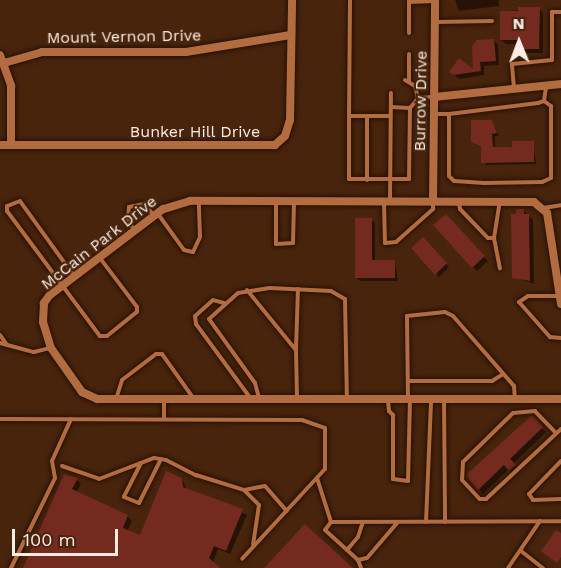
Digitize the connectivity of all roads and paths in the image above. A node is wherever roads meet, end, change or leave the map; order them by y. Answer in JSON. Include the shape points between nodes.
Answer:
{"nodes":[{"id":1,"x":292,"y":0,"type":"edge"},
{"id":2,"x":350,"y":0,"type":"edge"},
{"id":3,"x":409,"y":1,"type":"edge"},
{"id":4,"x":435,"y":1,"type":"edge"},
{"id":5,"x":561,"y":12,"type":"edge"},
{"id":6,"x":492,"y":21,"type":"dead end"},
{"id":7,"x":435,"y":22,"type":"junction"},
{"id":8,"x":409,"y":33,"type":"dead end"},
{"id":9,"x":291,"y":35,"type":"junction"},
{"id":10,"x":409,"y":54,"type":"dead end"},
{"id":11,"x":2,"y":59,"type":"edge"},
{"id":12,"x":561,"y":84,"type":"edge"},
{"id":13,"x":546,"y":85,"type":"junction"},
{"id":14,"x":514,"y":88,"type":"junction"},
{"id":15,"x":391,"y":93,"type":"dead end"},
{"id":16,"x":434,"y":97,"type":"junction"},
{"id":17,"x":418,"y":98,"type":"junction"},
{"id":18,"x":544,"y":101,"type":"junction"},
{"id":19,"x":391,"y":107,"type":"junction"},
{"id":20,"x":410,"y":108,"type":"junction"},
{"id":21,"x":434,"y":114,"type":"junction"},
{"id":22,"x":449,"y":114,"type":"junction"},
{"id":23,"x":349,"y":116,"type":"junction"},
{"id":24,"x":367,"y":116,"type":"junction"},
{"id":25,"x":390,"y":116,"type":"junction"},
{"id":26,"x":0,"y":145,"type":"edge"},
{"id":27,"x":11,"y":145,"type":"junction"},
{"id":28,"x":368,"y":180,"type":"junction"},
{"id":29,"x":389,"y":181,"type":"junction"},
{"id":30,"x":199,"y":202,"type":"junction"},
{"id":31,"x":276,"y":202,"type":"junction"},
{"id":32,"x":294,"y":202,"type":"junction"},
{"id":33,"x":387,"y":202,"type":"junction"},
{"id":34,"x":433,"y":202,"type":"junction"},
{"id":35,"x":459,"y":202,"type":"junction"},
{"id":36,"x":500,"y":202,"type":"junction"},
{"id":37,"x":561,"y":205,"type":"edge"},
{"id":38,"x":543,"y":208,"type":"junction"},
{"id":39,"x":156,"y":215,"type":"junction"},
{"id":40,"x":134,"y":231,"type":"junction"},
{"id":41,"x":494,"y":238,"type":"junction"},
{"id":42,"x":99,"y":258,"type":"junction"},
{"id":43,"x":500,"y":268,"type":"dead end"},
{"id":44,"x":559,"y":269,"type":"edge"},
{"id":45,"x":74,"y":277,"type":"junction"},
{"id":46,"x":63,"y":285,"type":"junction"},
{"id":47,"x":247,"y":290,"type":"junction"},
{"id":48,"x":298,"y":290,"type":"junction"},
{"id":49,"x":560,"y":300,"type":"edge"},
{"id":50,"x":224,"y":303,"type":"junction"},
{"id":51,"x":0,"y":335,"type":"edge"},
{"id":52,"x":561,"y":338,"type":"edge"},
{"id":53,"x":0,"y":344,"type":"edge"},
{"id":54,"x":7,"y":346,"type":"junction"},
{"id":55,"x":51,"y":348,"type":"junction"},
{"id":56,"x":296,"y":350,"type":"junction"},
{"id":57,"x":503,"y":374,"type":"junction"},
{"id":58,"x":408,"y":381,"type":"junction"},
{"id":59,"x":116,"y":399,"type":"junction"},
{"id":60,"x":164,"y":399,"type":"junction"},
{"id":61,"x":561,"y":399,"type":"edge"},
{"id":62,"x":194,"y":400,"type":"junction"},
{"id":63,"x":255,"y":400,"type":"junction"},
{"id":64,"x":297,"y":400,"type":"junction"},
{"id":65,"x":347,"y":400,"type":"junction"},
{"id":66,"x":388,"y":400,"type":"junction"},
{"id":67,"x":409,"y":400,"type":"junction"},
{"id":68,"x":431,"y":400,"type":"junction"},
{"id":69,"x":444,"y":400,"type":"junction"},
{"id":70,"x":515,"y":400,"type":"junction"},
{"id":71,"x":71,"y":418,"type":"junction"},
{"id":72,"x":0,"y":419,"type":"edge"},
{"id":73,"x":164,"y":419,"type":"junction"},
{"id":74,"x":561,"y":429,"type":"edge"},
{"id":75,"x":555,"y":432,"type":"junction"},
{"id":76,"x":161,"y":459,"type":"junction"},
{"id":77,"x":141,"y":462,"type":"junction"},
{"id":78,"x":561,"y":462,"type":"edge"},
{"id":79,"x":62,"y":466,"type":"dead end"},
{"id":80,"x":317,"y":478,"type":"junction"},
{"id":81,"x":244,"y":490,"type":"junction"},
{"id":82,"x":561,"y":499,"type":"edge"},
{"id":83,"x":287,"y":511,"type":"junction"},
{"id":84,"x":540,"y":521,"type":"junction"},
{"id":85,"x":561,"y":521,"type":"edge"},
{"id":86,"x":331,"y":522,"type":"junction"},
{"id":87,"x":363,"y":522,"type":"junction"},
{"id":88,"x":397,"y":522,"type":"junction"},
{"id":89,"x":426,"y":522,"type":"junction"},
{"id":90,"x":445,"y":522,"type":"junction"},
{"id":91,"x":253,"y":547,"type":"junction"},
{"id":92,"x":346,"y":550,"type":"junction"},
{"id":93,"x":521,"y":550,"type":"junction"},
{"id":94,"x":242,"y":559,"type":"dead end"},
{"id":95,"x":358,"y":560,"type":"junction"},
{"id":96,"x":11,"y":568,"type":"edge"},
{"id":97,"x":361,"y":568,"type":"edge"},
{"id":98,"x":508,"y":568,"type":"edge"},
{"id":99,"x":543,"y":568,"type":"edge"}],
"edges":[{"from":1,"to":9,"type":"street","name":"Bunker Hill Drive"},
{"from":2,"to":23,"type":"lane"},
{"from":3,"to":4,"type":"lane"},
{"from":3,"to":8,"type":"lane"},
{"from":4,"to":7,"type":"street","name":"Burrow Drive"},
{"from":5,"to":14,"type":"lane","via":[[552,12],[552,60],[512,64]]},
{"from":6,"to":7,"type":"lane"},
{"from":7,"to":16,"type":"street","name":"Burrow Drive"},
{"from":9,"to":11,"type":"street","name":"Mount Vernon Drive","via":[[186,52],[42,52]]},
{"from":9,"to":27,"type":"street","name":"Bunker Hill Drive","via":[[290,120],[285,136],[275,144]]},
{"from":10,"to":17,"type":"lane","via":[[407,81]]},
{"from":11,"to":27,"type":"street","name":"Mount Vernon Drive","via":[[11,86]]},
{"from":12,"to":13,"type":"street"},
{"from":13,"to":14,"type":"street"},
{"from":13,"to":18,"type":"lane"},
{"from":14,"to":16,"type":"street"},
{"from":15,"to":19,"type":"lane"},
{"from":16,"to":17,"type":"lane"},
{"from":16,"to":21,"type":"street","name":"Burrow Drive"},
{"from":17,"to":20,"type":"lane"},
{"from":18,"to":22,"type":"lane"},
{"from":18,"to":22,"type":"lane","via":[[551,106],[553,141],[551,178],[542,182],[454,181],[449,176]]},
{"from":19,"to":20,"type":"lane"},
{"from":19,"to":25,"type":"lane"},
{"from":20,"to":29,"type":"lane","via":[[409,179]]},
{"from":21,"to":22,"type":"lane"},
{"from":21,"to":34,"type":"street","name":"Burrow Drive"},
{"from":23,"to":24,"type":"lane"},
{"from":23,"to":28,"type":"lane","via":[[349,179]]},
{"from":24,"to":25,"type":"lane"},
{"from":24,"to":28,"type":"lane"},
{"from":25,"to":29,"type":"lane"},
{"from":26,"to":27,"type":"street","name":"Bunker Hill Drive"},
{"from":28,"to":29,"type":"lane"},
{"from":29,"to":33,"type":"lane"},
{"from":30,"to":31,"type":"street","name":"McCain Park Drive"},
{"from":30,"to":39,"type":"street","name":"McCain Park Drive","via":[[171,205]]},
{"from":30,"to":39,"type":"lane","via":[[200,237],[193,252],[184,250]]},
{"from":31,"to":32,"type":"street","name":"McCain Park Drive"},
{"from":31,"to":32,"type":"lane","via":[[276,244],[293,243]]},
{"from":32,"to":33,"type":"street","name":"McCain Park Drive"},
{"from":33,"to":34,"type":"street","name":"McCain Park Drive"},
{"from":33,"to":34,"type":"lane","via":[[386,243],[396,242],[433,209]]},
{"from":34,"to":35,"type":"street","name":"McCain Park Drive"},
{"from":35,"to":36,"type":"street","name":"McCain Park Drive"},
{"from":35,"to":41,"type":"lane","via":[[460,209],[488,238]]},
{"from":36,"to":38,"type":"street","name":"McCain Park Drive","via":[[529,201]]},
{"from":36,"to":41,"type":"lane"},
{"from":37,"to":38,"type":"lane"},
{"from":38,"to":44,"type":"street"},
{"from":39,"to":40,"type":"street","name":"McCain Park Drive"},
{"from":39,"to":40,"type":"lane","via":[[143,204],[129,207],[128,220]]},
{"from":40,"to":42,"type":"street","name":"McCain Park Drive"},
{"from":41,"to":43,"type":"lane"},
{"from":42,"to":45,"type":"street","name":"McCain Park Drive"},
{"from":42,"to":46,"type":"lane","via":[[137,307],[137,312],[107,336],[100,336]]},
{"from":44,"to":49,"type":"street"},
{"from":45,"to":46,"type":"street","name":"McCain Park Drive"},
{"from":45,"to":46,"type":"lane","via":[[20,201],[7,206]]},
{"from":46,"to":55,"type":"street","name":"McCain Park Drive","via":[[44,303],[43,330]]},
{"from":47,"to":48,"type":"lane"},
{"from":47,"to":50,"type":"lane"},
{"from":47,"to":56,"type":"lane"},
{"from":48,"to":56,"type":"lane"},
{"from":48,"to":65,"type":"lane","via":[[331,291],[345,299]]},
{"from":49,"to":52,"type":"lane","via":[[528,296],[519,302],[550,337]]},
{"from":50,"to":63,"type":"lane","via":[[209,319],[255,383]]},
{"from":50,"to":63,"type":"lane","via":[[213,300],[195,316],[195,324]]},
{"from":51,"to":54,"type":"lane"},
{"from":53,"to":54,"type":"lane"},
{"from":54,"to":55,"type":"lane","via":[[34,352]]},
{"from":55,"to":59,"type":"street","name":"McCain Park Drive","via":[[86,395]]},
{"from":56,"to":64,"type":"lane"},
{"from":57,"to":58,"type":"lane","via":[[492,381]]},
{"from":57,"to":58,"type":"lane","via":[[453,316],[445,312],[410,312]]},
{"from":57,"to":70,"type":"lane","via":[[514,386]]},
{"from":58,"to":67,"type":"lane"},
{"from":59,"to":60,"type":"street","name":"McCain Park Drive"},
{"from":59,"to":62,"type":"lane","via":[[122,380],[156,354],[162,354]]},
{"from":60,"to":62,"type":"street","name":"McCain Park Drive"},
{"from":60,"to":73,"type":"lane"},
{"from":61,"to":70,"type":"street","name":"McCain Park Drive"},
{"from":62,"to":63,"type":"street","name":"McCain Park Drive"},
{"from":63,"to":64,"type":"street","name":"McCain Park Drive"},
{"from":64,"to":65,"type":"street","name":"McCain Park Drive"},
{"from":65,"to":66,"type":"street","name":"McCain Park Drive"},
{"from":66,"to":67,"type":"street","name":"McCain Park Drive"},
{"from":66,"to":67,"type":"lane","via":[[388,411],[393,415],[393,479],[408,481]]},
{"from":67,"to":68,"type":"street","name":"McCain Park Drive"},
{"from":68,"to":69,"type":"street","name":"McCain Park Drive"},
{"from":68,"to":89,"type":"lane"},
{"from":69,"to":70,"type":"street","name":"McCain Park Drive"},
{"from":69,"to":90,"type":"lane"},
{"from":71,"to":72,"type":"lane"},
{"from":71,"to":73,"type":"lane"},
{"from":71,"to":96,"type":"lane","via":[[52,461],[55,478]]},
{"from":73,"to":80,"type":"lane","via":[[317,423],[325,428],[328,438],[325,469]]},
{"from":74,"to":75,"type":"lane"},
{"from":75,"to":75,"type":"lane","via":[[486,500],[480,499],[462,480],[464,462],[513,413],[535,411]]},
{"from":76,"to":77,"type":"lane"},
{"from":76,"to":77,"type":"lane","via":[[139,503],[124,497]]},
{"from":76,"to":81,"type":"lane"},
{"from":77,"to":79,"type":"lane","via":[[99,479]]},
{"from":78,"to":82,"type":"lane","via":[[529,494],[533,500]]},
{"from":80,"to":83,"type":"lane"},
{"from":80,"to":86,"type":"lane"},
{"from":81,"to":83,"type":"lane","via":[[265,486]]},
{"from":81,"to":91,"type":"lane","via":[[259,504]]},
{"from":83,"to":91,"type":"lane"},
{"from":84,"to":85,"type":"lane"},
{"from":84,"to":90,"type":"lane"},
{"from":84,"to":93,"type":"lane"},
{"from":86,"to":87,"type":"lane"},
{"from":86,"to":92,"type":"lane","via":[[325,530]]},
{"from":87,"to":88,"type":"lane"},
{"from":87,"to":92,"type":"lane","via":[[358,537]]},
{"from":88,"to":89,"type":"lane"},
{"from":88,"to":95,"type":"lane","via":[[367,558]]},
{"from":89,"to":90,"type":"lane"},
{"from":91,"to":94,"type":"lane"},
{"from":92,"to":95,"type":"lane"},
{"from":93,"to":98,"type":"lane"},
{"from":93,"to":99,"type":"lane"},
{"from":95,"to":97,"type":"lane"}]}
